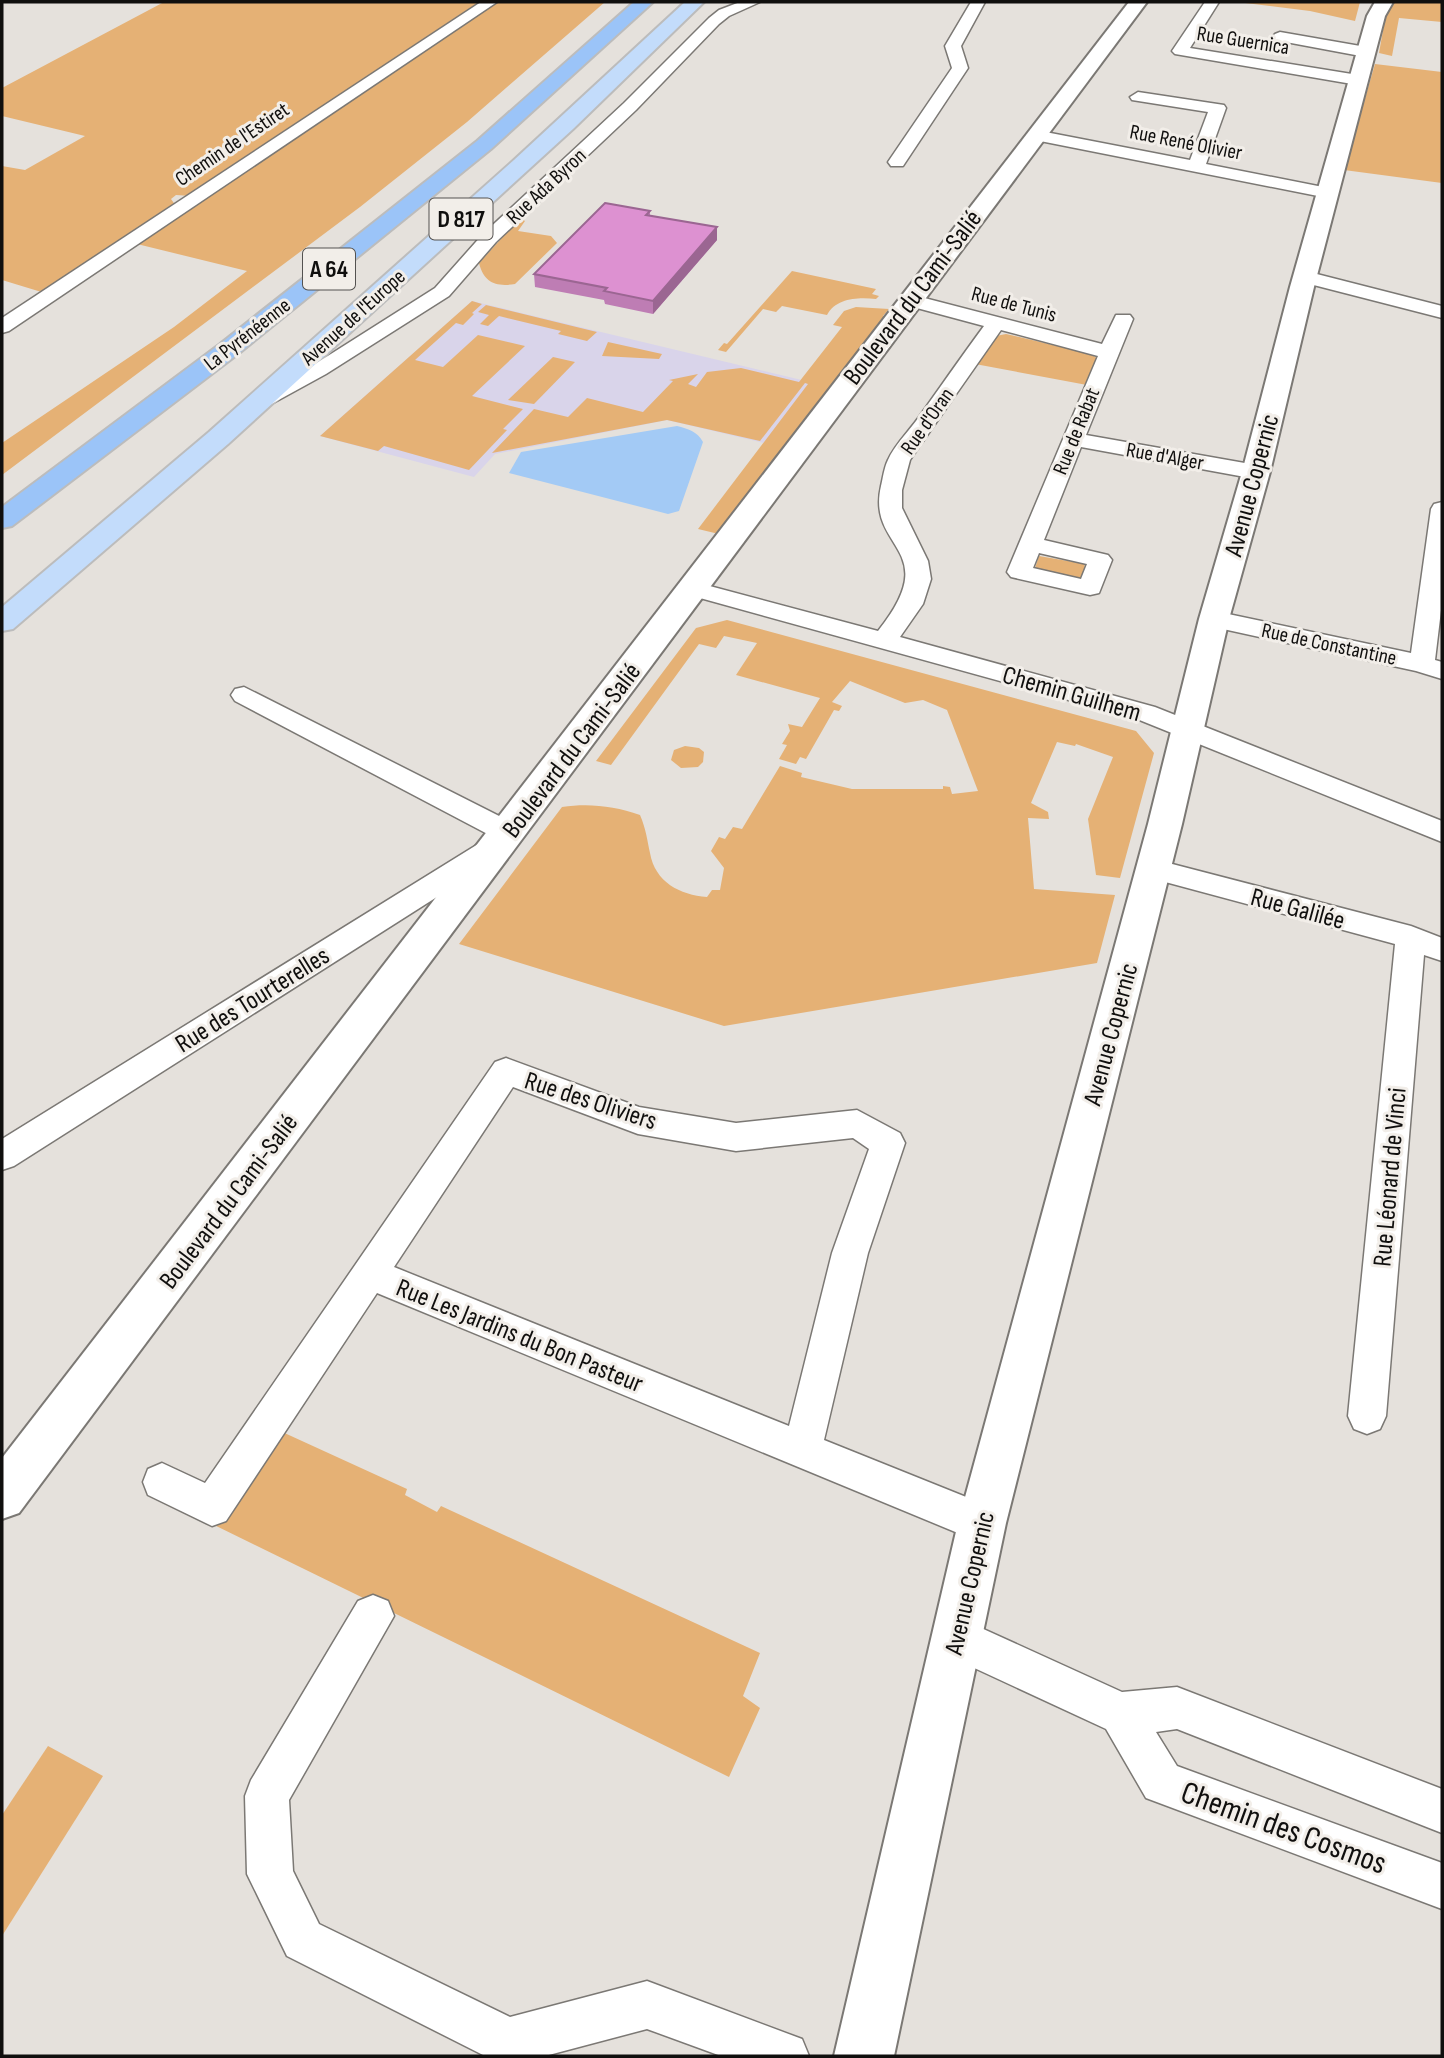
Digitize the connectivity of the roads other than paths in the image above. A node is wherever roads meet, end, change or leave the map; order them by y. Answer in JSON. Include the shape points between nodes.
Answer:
{"nodes":[{"id":1,"x":489,"y":2,"type":"edge"},
{"id":2,"x":619,"y":2,"type":"edge"},
{"id":3,"x":644,"y":2,"type":"edge"},
{"id":4,"x":695,"y":2,"type":"edge"},
{"id":5,"x":753,"y":2,"type":"edge"},
{"id":6,"x":978,"y":2,"type":"edge"},
{"id":7,"x":1138,"y":2,"type":"edge"},
{"id":8,"x":1212,"y":2,"type":"edge"},
{"id":9,"x":1377,"y":7,"type":"edge"},
{"id":10,"x":668,"y":29,"type":"junction"},
{"id":11,"x":1280,"y":37,"type":"dead end"},
{"id":12,"x":692,"y":45,"type":"junction"},
{"id":13,"x":1366,"y":52,"type":"junction"},
{"id":14,"x":1359,"y":80,"type":"junction"},
{"id":15,"x":1138,"y":97,"type":"dead end"},
{"id":16,"x":1035,"y":135,"type":"junction"},
{"id":17,"x":897,"y":163,"type":"dead end"},
{"id":18,"x":1196,"y":167,"type":"junction"},
{"id":19,"x":1328,"y":192,"type":"junction"},
{"id":20,"x":1305,"y":277,"type":"junction"},
{"id":21,"x":909,"y":300,"type":"junction"},
{"id":22,"x":1442,"y":312,"type":"edge"},
{"id":23,"x":1123,"y":319,"type":"dead end"},
{"id":24,"x":996,"y":323,"type":"junction"},
{"id":25,"x":2,"y":327,"type":"edge"},
{"id":26,"x":1108,"y":352,"type":"junction"},
{"id":27,"x":253,"y":407,"type":"junction"},
{"id":28,"x":1074,"y":439,"type":"junction"},
{"id":29,"x":45,"y":460,"type":"dead end"},
{"id":30,"x":1256,"y":472,"type":"junction"},
{"id":31,"x":1442,"y":509,"type":"edge"},
{"id":32,"x":2,"y":520,"type":"edge"},
{"id":33,"x":1031,"y":544,"type":"dead end"},
{"id":34,"x":691,"y":588,"type":"junction"},
{"id":35,"x":1214,"y":619,"type":"junction"},
{"id":36,"x":2,"y":622,"type":"edge"},
{"id":37,"x":884,"y":641,"type":"junction"},
{"id":38,"x":1432,"y":667,"type":"edge"},
{"id":39,"x":244,"y":695,"type":"dead end"},
{"id":40,"x":1188,"y":730,"type":"junction"},
{"id":41,"x":1442,"y":832,"type":"edge"},
{"id":42,"x":505,"y":838,"type":"junction"},
{"id":43,"x":1153,"y":869,"type":"junction"},
{"id":44,"x":1411,"y":937,"type":"junction"},
{"id":45,"x":1442,"y":950,"type":"edge"},
{"id":46,"x":2,"y":1156,"type":"edge"},
{"id":47,"x":370,"y":1274,"type":"junction"},
{"id":48,"x":1367,"y":1416,"type":"dead end"},
{"id":49,"x":802,"y":1450,"type":"junction"},
{"id":50,"x":162,"y":1482,"type":"dead end"},
{"id":51,"x":2,"y":1496,"type":"edge"},
{"id":52,"x":982,"y":1523,"type":"junction"},
{"id":53,"x":373,"y":1616,"type":"dead end"},
{"id":54,"x":957,"y":1638,"type":"junction"},
{"id":55,"x":1121,"y":1714,"type":"junction"},
{"id":56,"x":1442,"y":1811,"type":"edge"},
{"id":57,"x":1442,"y":1876,"type":"edge"},
{"id":58,"x":1442,"y":1886,"type":"edge"},
{"id":59,"x":785,"y":2056,"type":"edge"},
{"id":60,"x":864,"y":2056,"type":"edge"}],
"edges":[{"from":1,"to":25,"type":"street","name":"Chemin de l'Estiret"},
{"from":2,"to":29,"type":"highway","name":"La Pyrénéenne","number":"A 64","via":[[461,139],[207,341]]},
{"from":3,"to":32,"type":"highway","name":"La Pyrénéenne","number":"A 64","via":[[473,153],[229,349]]},
{"from":4,"to":10,"type":"main road","name":"Avenue de l'Europe","number":"D 817"},
{"from":5,"to":12,"type":"street","name":"Rue Ada Byron","via":[[724,13]]},
{"from":6,"to":17,"type":"street","via":[[953,46],[960,68]]},
{"from":7,"to":16,"type":"street","name":"Boulevard du Cami-Salié"},
{"from":8,"to":14,"type":"street","name":"Rue Guernica","via":[[1180,51]]},
{"from":9,"to":13,"type":"street","name":"Avenue Copernic"},
{"from":10,"to":12,"type":"street","via":[[677,41]]},
{"from":10,"to":27,"type":"main road","name":"Avenue de l'Europe","number":"D 817"},
{"from":11,"to":13,"type":"street"},
{"from":12,"to":27,"type":"street","name":"Rue Ada Byron","via":[[519,210],[442,292]]},
{"from":13,"to":14,"type":"street","name":"Avenue Copernic"},
{"from":14,"to":19,"type":"street","name":"Avenue Copernic"},
{"from":15,"to":18,"type":"street","via":[[1217,108]]},
{"from":16,"to":18,"type":"street","name":"Rue René Olivier"},
{"from":16,"to":21,"type":"street","name":"Boulevard du Cami-Salié"},
{"from":18,"to":19,"type":"street","name":"Rue René Olivier"},
{"from":19,"to":20,"type":"street","name":"Avenue Copernic"},
{"from":20,"to":22,"type":"street"},
{"from":20,"to":30,"type":"street","name":"Avenue Copernic"},
{"from":21,"to":24,"type":"street","name":"Rue de Tunis"},
{"from":21,"to":34,"type":"street","name":"Boulevard du Cami-Salié"},
{"from":23,"to":26,"type":"street","name":"Rue de Rabat"},
{"from":24,"to":26,"type":"street","name":"Rue de Tunis"},
{"from":24,"to":37,"type":"street","name":"Rue d'Oran","via":[[899,460],[891,506],[919,580],[909,605]]},
{"from":26,"to":28,"type":"street","name":"Rue de Rabat"},
{"from":27,"to":36,"type":"main road","name":"Avenue de l'Europe","number":"D 817","via":[[106,538]]},
{"from":28,"to":30,"type":"street","name":"Rue d'Alger"},
{"from":28,"to":33,"type":"street","name":"Rue de Rabat"},
{"from":30,"to":35,"type":"street","name":"Avenue Copernic"},
{"from":31,"to":38,"type":"street"},
{"from":34,"to":37,"type":"street","name":"Chemin Guilhem"},
{"from":34,"to":42,"type":"street","name":"Boulevard du Cami-Salié"},
{"from":35,"to":38,"type":"street","name":"Rue de Constantine"},
{"from":35,"to":40,"type":"street","name":"Avenue Copernic"},
{"from":37,"to":40,"type":"street","name":"Chemin Guilhem","via":[[1146,713]]},
{"from":39,"to":42,"type":"street"},
{"from":40,"to":41,"type":"street","name":"Chemin Guilhem"},
{"from":40,"to":43,"type":"street","name":"Avenue Copernic"},
{"from":42,"to":46,"type":"street","name":"Rue des Tourterelles"},
{"from":42,"to":51,"type":"street","name":"Boulevard du Cami-Salié"},
{"from":43,"to":44,"type":"street","name":"Rue Galilée"},
{"from":43,"to":52,"type":"street","name":"Avenue Copernic"},
{"from":44,"to":45,"type":"street","name":"Rue Galilée"},
{"from":44,"to":48,"type":"street","name":"Rue Léonard de Vinci"},
{"from":47,"to":49,"type":"street","name":"Rue Les Jardins du Bon Pasteur"},
{"from":47,"to":49,"type":"street","name":"Rue des Oliviers","via":[[506,1072],[638,1120],[736,1137],[857,1124],[888,1143],[850,1253]]},
{"from":47,"to":50,"type":"street","name":"Rue Les Jardins du Bon Pasteur","via":[[212,1507]]},
{"from":49,"to":52,"type":"street","name":"Rue Les Jardins du Bon Pasteur"},
{"from":52,"to":54,"type":"street","name":"Avenue Copernic"},
{"from":53,"to":59,"type":"street","via":[[267,1796],[270,1874],[303,1940],[508,2042],[647,2005]]},
{"from":54,"to":55,"type":"street"},
{"from":54,"to":60,"type":"street","name":"Avenue Copernic"},
{"from":55,"to":56,"type":"street","via":[[1177,1708]]},
{"from":55,"to":58,"type":"street","name":"Chemin des Cosmos","via":[[1162,1782]]},
{"from":57,"to":58,"type":"street","name":"Chemin des Cosmos"}]}
